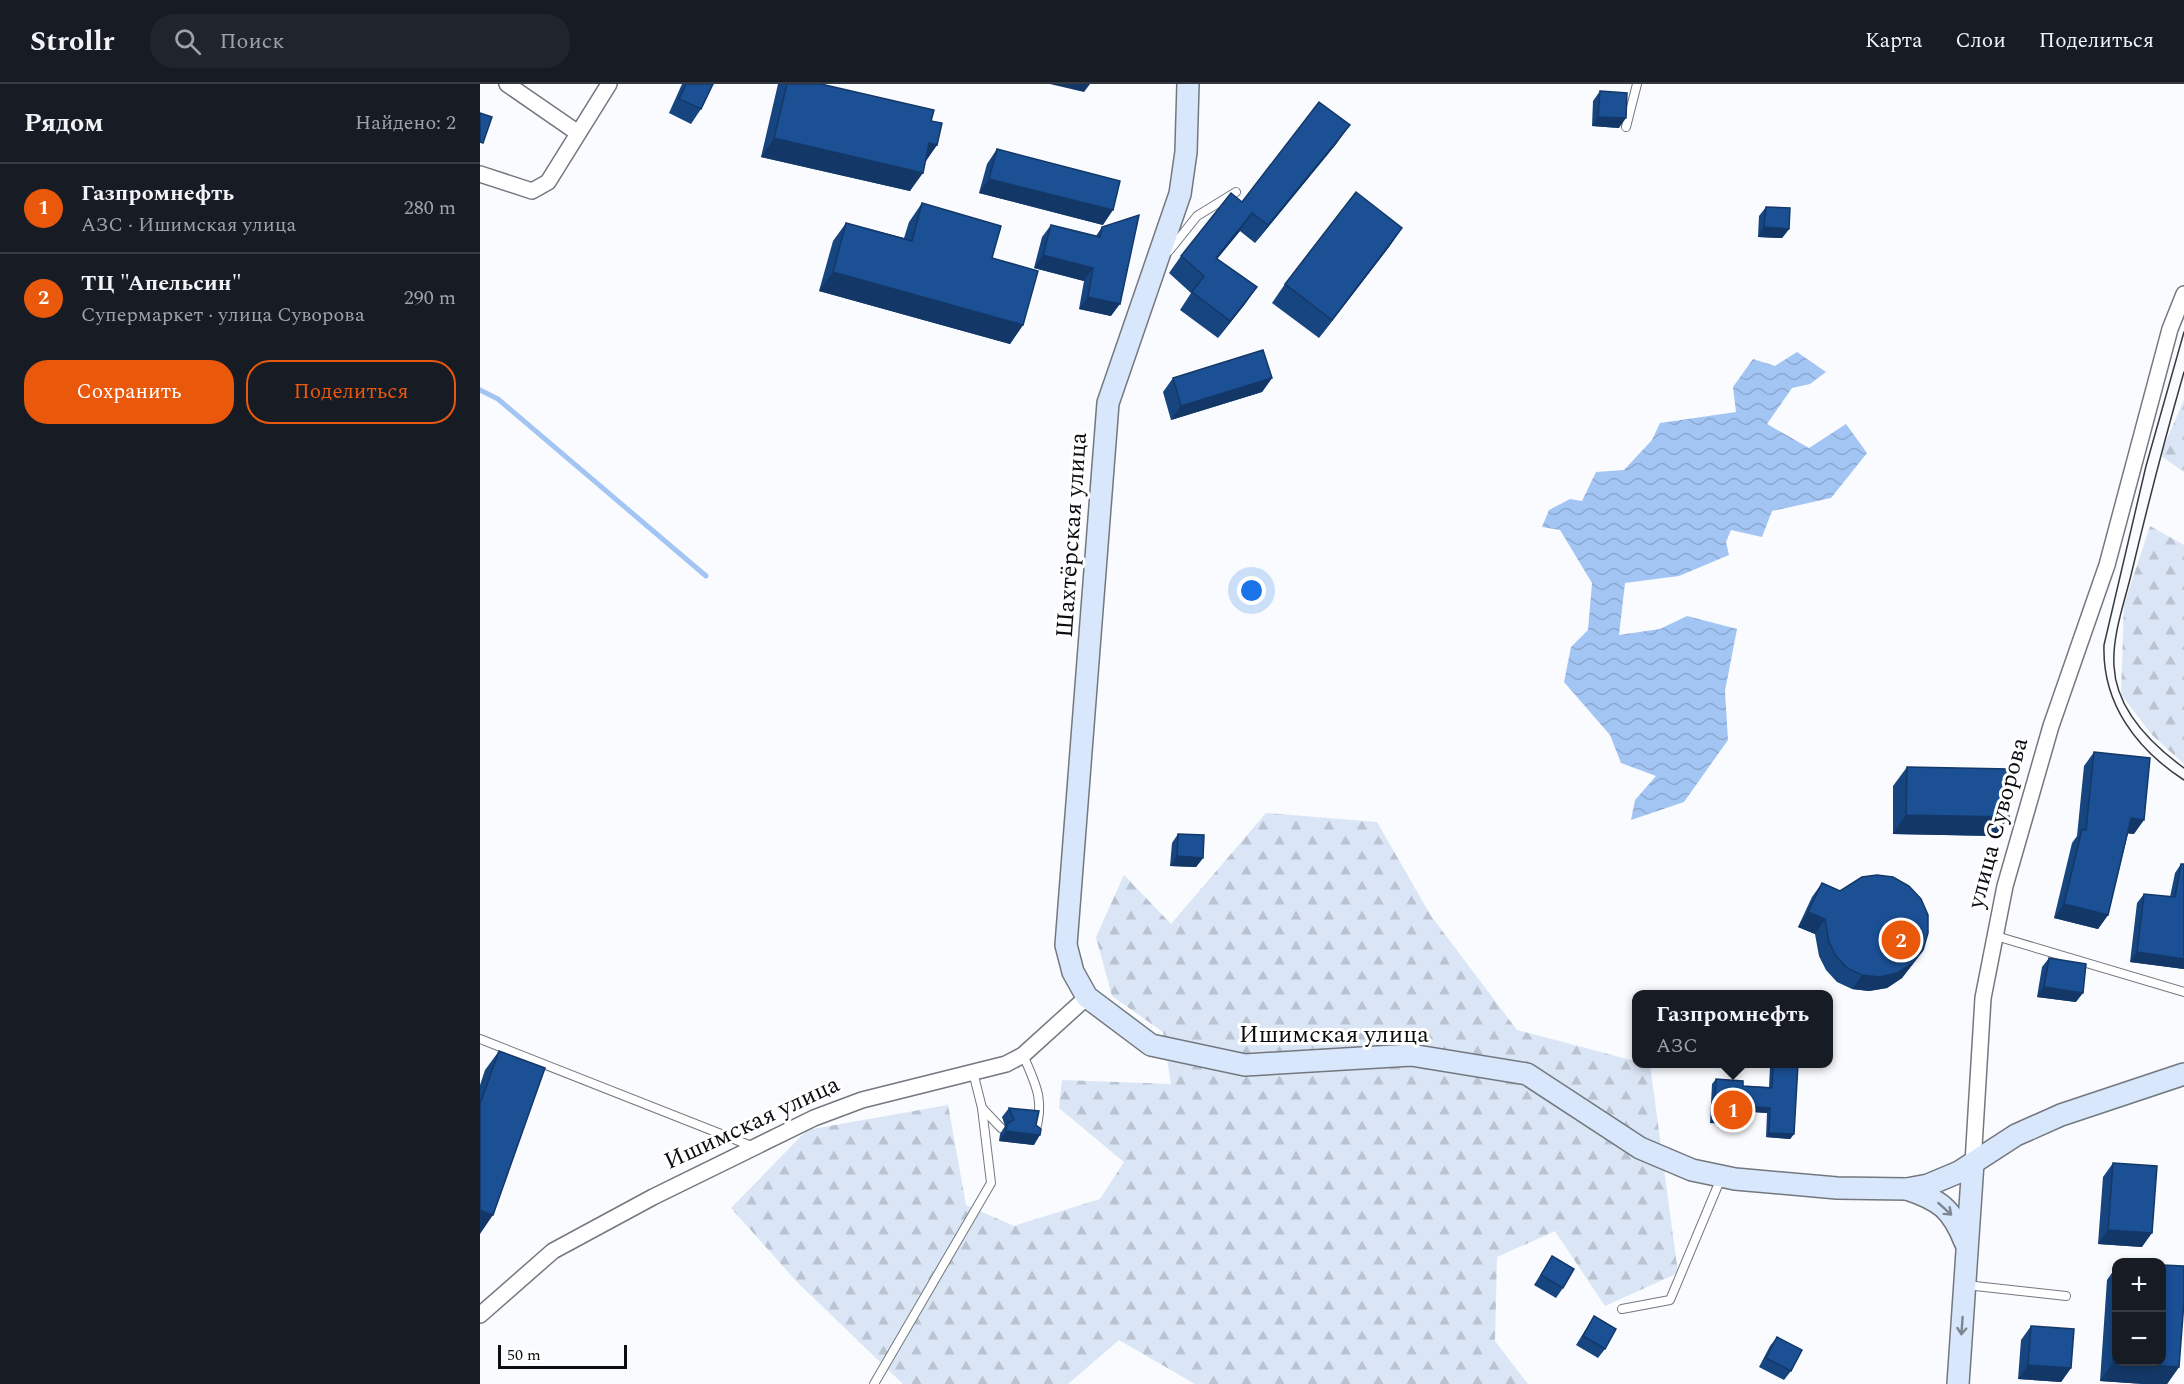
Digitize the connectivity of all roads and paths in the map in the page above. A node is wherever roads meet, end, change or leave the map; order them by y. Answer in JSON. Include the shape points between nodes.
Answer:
{"nodes":[{"id":1,"x":507,"y":84,"type":"edge"},
{"id":2,"x":609,"y":84,"type":"edge"},
{"id":3,"x":1188,"y":84,"type":"edge"},
{"id":4,"x":1637,"y":84,"type":"edge"},
{"id":5,"x":1626,"y":127,"type":"edge"},
{"id":6,"x":578,"y":133,"type":"junction"},
{"id":7,"x":480,"y":174,"type":"edge"},
{"id":8,"x":1236,"y":192,"type":"dead end"},
{"id":9,"x":1155,"y":268,"type":"junction"},
{"id":10,"x":2184,"y":294,"type":"edge"},
{"id":11,"x":1996,"y":936,"type":"junction"},
{"id":12,"x":2184,"y":992,"type":"edge"},
{"id":13,"x":1087,"y":997,"type":"junction"},
{"id":14,"x":480,"y":1039,"type":"edge"},
{"id":15,"x":1023,"y":1055,"type":"junction"},
{"id":16,"x":973,"y":1071,"type":"junction"},
{"id":17,"x":2184,"y":1074,"type":"edge"},
{"id":18,"x":982,"y":1108,"type":"junction"},
{"id":19,"x":1001,"y":1128,"type":"dead end"},
{"id":20,"x":1035,"y":1133,"type":"edge"},
{"id":21,"x":756,"y":1147,"type":"junction"},
{"id":22,"x":1973,"y":1163,"type":"junction"},
{"id":23,"x":1722,"y":1177,"type":"junction"},
{"id":24,"x":1907,"y":1189,"type":"junction"},
{"id":25,"x":1967,"y":1246,"type":"junction"},
{"id":26,"x":1965,"y":1285,"type":"junction"},
{"id":27,"x":2066,"y":1296,"type":"dead end"},
{"id":28,"x":1622,"y":1309,"type":"dead end"},
{"id":29,"x":480,"y":1315,"type":"edge"},
{"id":30,"x":874,"y":1384,"type":"edge"},
{"id":31,"x":1958,"y":1384,"type":"edge"}],
"edges":[{"from":1,"to":6,"type":"street"},
{"from":2,"to":6,"type":"street"},
{"from":3,"to":9,"type":"main road","name":"Шахтёрская улица","via":[[1180,194]]},
{"from":4,"to":5,"type":"lane"},
{"from":6,"to":7,"type":"street","via":[[549,182],[540,189],[532,191]]},
{"from":8,"to":9,"type":"lane","via":[[1197,216]]},
{"from":9,"to":13,"type":"main road","name":"Шахтёрская улица","via":[[1108,403],[1066,945],[1073,972]]},
{"from":10,"to":11,"type":"street","name":"улица Суворова","via":[[2170,328],[2108,565],[2051,726],[2005,886]]},
{"from":11,"to":12,"type":"lane"},
{"from":11,"to":22,"type":"street","name":"улица Суворова","via":[[1983,998]]},
{"from":13,"to":15,"type":"street","name":"Ишимская улица"},
{"from":13,"to":23,"type":"main road","name":"Ишимская улица","via":[[1151,1046],[1245,1065],[1410,1055],[1527,1074],[1640,1148],[1667,1162]]},
{"from":14,"to":21,"type":"lane"},
{"from":15,"to":16,"type":"street","name":"Ишимская улица","via":[[1006,1064]]},
{"from":15,"to":20,"type":"lane","via":[[1040,1094]]},
{"from":16,"to":18,"type":"lane"},
{"from":16,"to":21,"type":"street","name":"Ишимская улица","via":[[862,1100],[814,1118]]},
{"from":17,"to":22,"type":"main road","name":"Ишимская улица","via":[[2061,1115],[2016,1135]]},
{"from":18,"to":19,"type":"lane"},
{"from":18,"to":30,"type":"lane","via":[[991,1183]]},
{"from":21,"to":29,"type":"street","name":"Ишимская улица","via":[[553,1251]]},
{"from":22,"to":24,"type":"main road","name":"Ишимская улица","via":[[1944,1179]]},
{"from":22,"to":25,"type":"main road","name":"улица Суворова"},
{"from":23,"to":24,"type":"main road","name":"Ишимская улица","via":[[1837,1188]]},
{"from":23,"to":28,"type":"lane","via":[[1670,1300]]},
{"from":24,"to":25,"type":"main road","one_way":true,"via":[[1945,1207],[1957,1221]]},
{"from":25,"to":26,"type":"main road","name":"улица Суворова"},
{"from":26,"to":27,"type":"lane"},
{"from":26,"to":31,"type":"main road","name":"улица Суворова","one_way":true}]}
